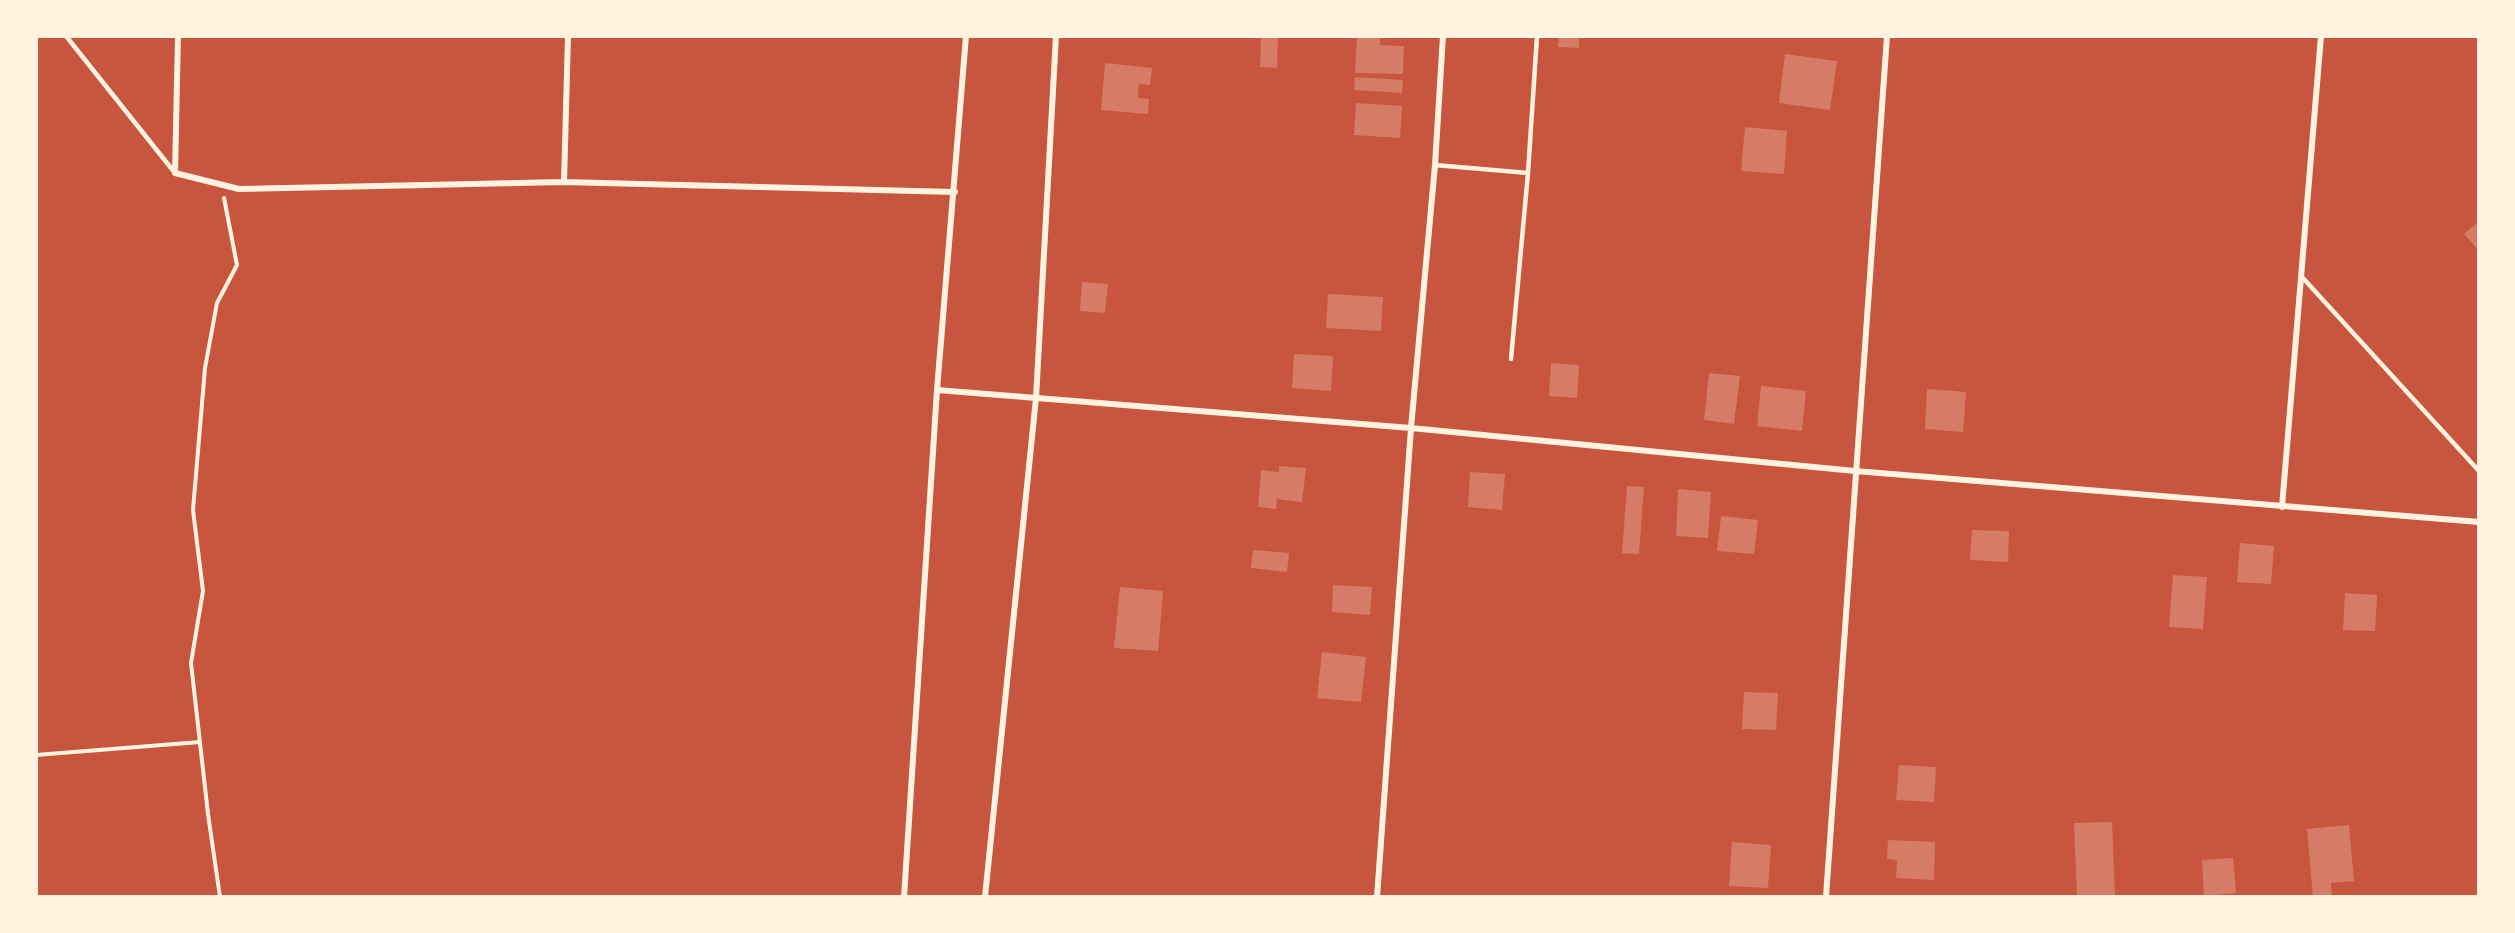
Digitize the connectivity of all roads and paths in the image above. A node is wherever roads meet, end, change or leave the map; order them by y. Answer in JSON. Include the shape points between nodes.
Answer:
{"nodes":[{"id":1,"x":66,"y":36,"type":"edge"},
{"id":2,"x":178,"y":36,"type":"edge"},
{"id":3,"x":568,"y":36,"type":"edge"},
{"id":4,"x":966,"y":36,"type":"edge"},
{"id":5,"x":1056,"y":36,"type":"edge"},
{"id":6,"x":1443,"y":36,"type":"edge"},
{"id":7,"x":1537,"y":36,"type":"edge"},
{"id":8,"x":1887,"y":36,"type":"edge"},
{"id":9,"x":2321,"y":36,"type":"edge"},
{"id":10,"x":1435,"y":165,"type":"junction"},
{"id":11,"x":175,"y":173,"type":"junction"},
{"id":12,"x":1528,"y":173,"type":"junction"},
{"id":13,"x":564,"y":182,"type":"junction"},
{"id":14,"x":218,"y":184,"type":"junction"},
{"id":15,"x":955,"y":192,"type":"junction"},
{"id":16,"x":2302,"y":277,"type":"junction"},
{"id":17,"x":1511,"y":359,"type":"dead end"},
{"id":18,"x":937,"y":390,"type":"junction"},
{"id":19,"x":1036,"y":398,"type":"junction"},
{"id":20,"x":1411,"y":428,"type":"junction"},
{"id":21,"x":1855,"y":471,"type":"junction"},
{"id":22,"x":2479,"y":471,"type":"edge"},
{"id":23,"x":2282,"y":507,"type":"junction"},
{"id":24,"x":2479,"y":522,"type":"edge"},
{"id":25,"x":200,"y":742,"type":"junction"},
{"id":26,"x":36,"y":755,"type":"edge"},
{"id":27,"x":220,"y":897,"type":"edge"},
{"id":28,"x":904,"y":897,"type":"edge"},
{"id":29,"x":985,"y":897,"type":"edge"},
{"id":30,"x":1377,"y":897,"type":"edge"},
{"id":31,"x":1826,"y":897,"type":"edge"}],
"edges":[{"from":1,"to":11,"type":"lane"},
{"from":2,"to":11,"type":"street"},
{"from":3,"to":13,"type":"street"},
{"from":4,"to":15,"type":"street"},
{"from":5,"to":19,"type":"street"},
{"from":6,"to":10,"type":"street"},
{"from":7,"to":12,"type":"lane"},
{"from":8,"to":21,"type":"street"},
{"from":9,"to":16,"type":"street"},
{"from":10,"to":12,"type":"lane"},
{"from":10,"to":20,"type":"street"},
{"from":11,"to":14,"type":"street"},
{"from":12,"to":17,"type":"lane"},
{"from":13,"to":14,"type":"street","via":[[239,189]]},
{"from":13,"to":15,"type":"street"},
{"from":14,"to":25,"type":"path","via":[[237,265],[218,303],[205,368],[193,510],[202,591],[191,663]]},
{"from":15,"to":18,"type":"street"},
{"from":16,"to":22,"type":"lane"},
{"from":16,"to":23,"type":"street"},
{"from":18,"to":19,"type":"street"},
{"from":18,"to":28,"type":"street"},
{"from":19,"to":20,"type":"street"},
{"from":19,"to":29,"type":"street"},
{"from":20,"to":21,"type":"street"},
{"from":20,"to":30,"type":"street"},
{"from":21,"to":23,"type":"street"},
{"from":21,"to":31,"type":"street"},
{"from":23,"to":24,"type":"street"},
{"from":25,"to":26,"type":"path"},
{"from":25,"to":27,"type":"path"}]}
